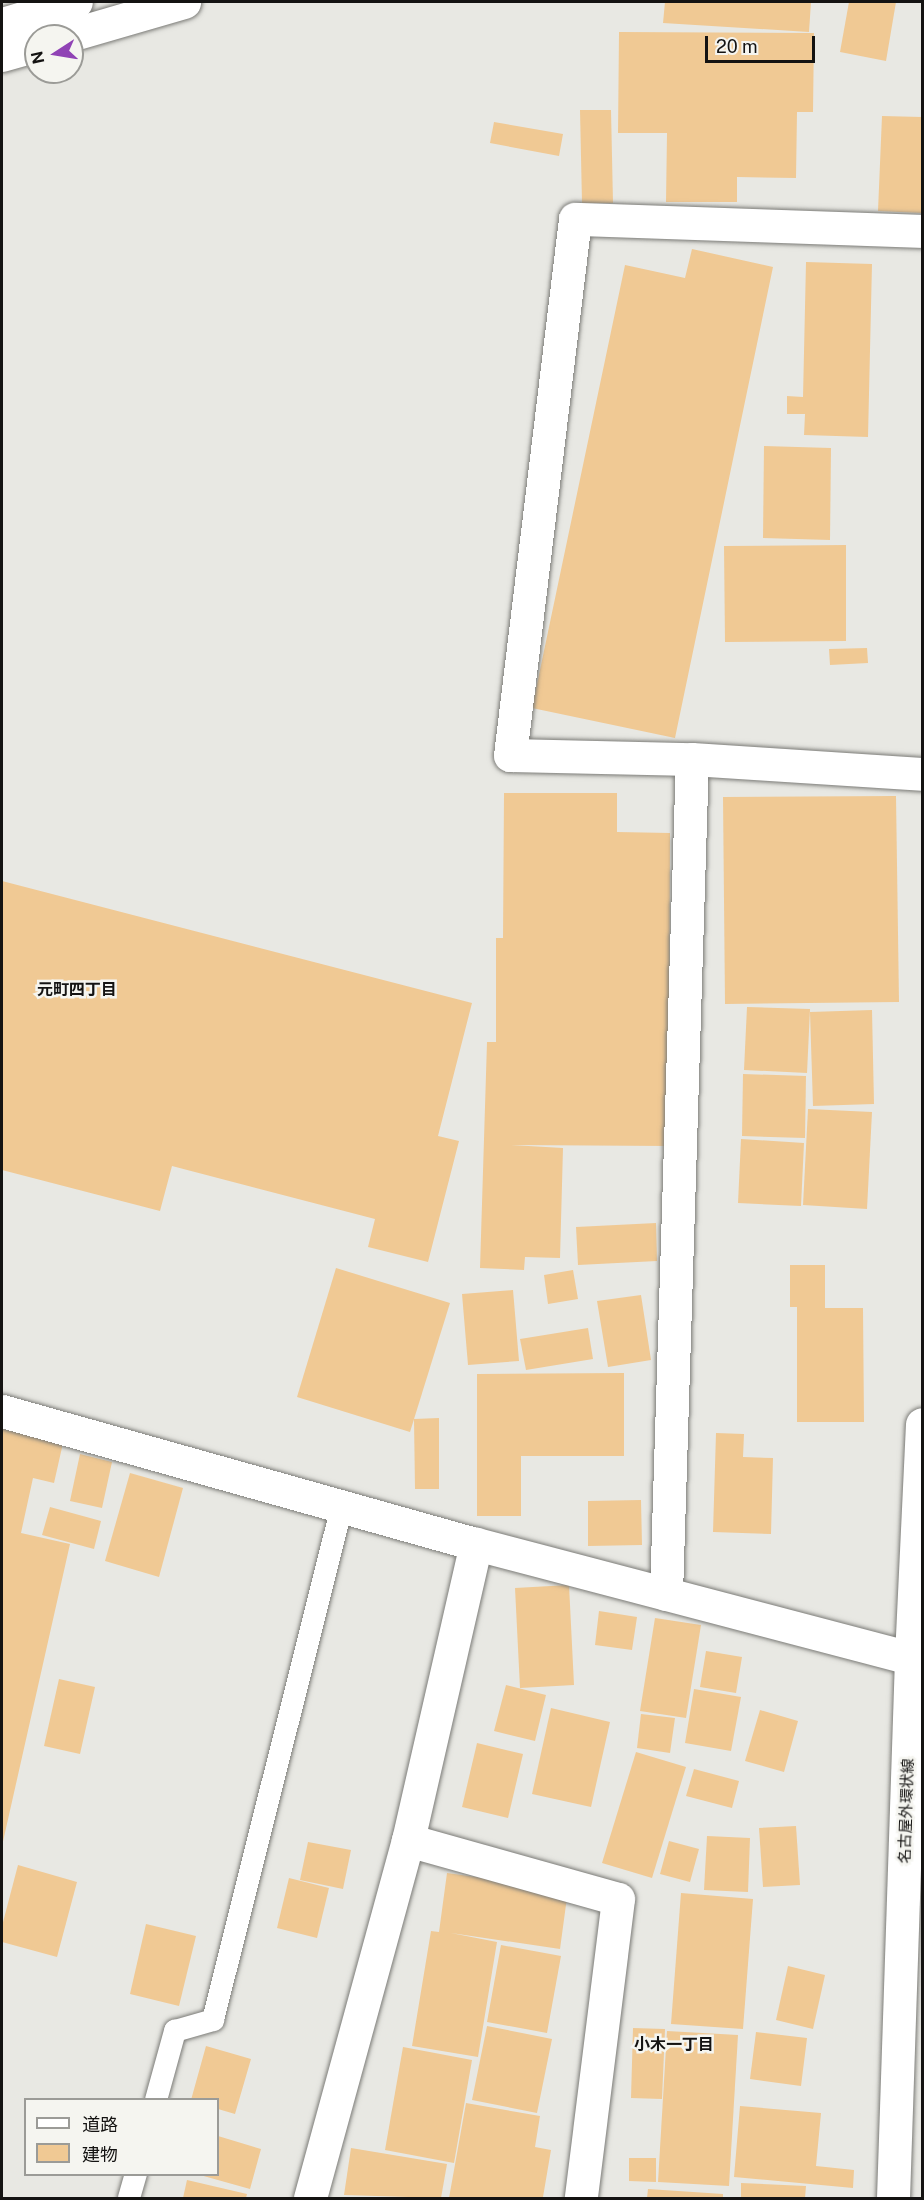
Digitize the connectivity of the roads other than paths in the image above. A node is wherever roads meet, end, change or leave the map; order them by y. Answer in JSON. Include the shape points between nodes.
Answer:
{"nodes":[{"id":1,"x":76,"y":2,"type":"edge"},
{"id":2,"x":184,"y":2,"type":"edge"},
{"id":3,"x":2,"y":24,"type":"edge"},
{"id":4,"x":84,"y":31,"type":"edge"},
{"id":5,"x":24,"y":49,"type":"edge"},
{"id":6,"x":2,"y":55,"type":"edge"},
{"id":7,"x":922,"y":231,"type":"edge"},
{"id":8,"x":693,"y":759,"type":"junction"},
{"id":9,"x":922,"y":774,"type":"edge"},
{"id":10,"x":2,"y":1411,"type":"edge"},
{"id":11,"x":922,"y":1424,"type":"edge"},
{"id":12,"x":342,"y":1506,"type":"junction"},
{"id":13,"x":476,"y":1544,"type":"junction"},
{"id":14,"x":666,"y":1594,"type":"junction"},
{"id":15,"x":916,"y":1659,"type":"edge"},
{"id":16,"x":408,"y":1840,"type":"junction"},
{"id":17,"x":157,"y":2098,"type":"edge"},
{"id":18,"x":136,"y":2176,"type":"edge"},
{"id":19,"x":129,"y":2199,"type":"edge"},
{"id":20,"x":310,"y":2199,"type":"edge"},
{"id":21,"x":581,"y":2199,"type":"edge"},
{"id":22,"x":893,"y":2199,"type":"edge"}],
"edges":[{"from":1,"to":3,"type":"main road"},
{"from":2,"to":4,"type":"main road"},
{"from":5,"to":6,"type":"main road"},
{"from":7,"to":8,"type":"main road","via":[[575,219],[510,755]]},
{"from":8,"to":9,"type":"main road"},
{"from":8,"to":14,"type":"main road"},
{"from":10,"to":12,"type":"main road"},
{"from":11,"to":15,"type":"main road","name":"名古屋外環状線"},
{"from":12,"to":13,"type":"main road"},
{"from":12,"to":17,"type":"lane","via":[[213,2020],[175,2031]]},
{"from":13,"to":14,"type":"main road"},
{"from":13,"to":16,"type":"main road"},
{"from":14,"to":15,"type":"main road"},
{"from":15,"to":22,"type":"main road","name":"名古屋外環状線"},
{"from":16,"to":20,"type":"main road"},
{"from":16,"to":21,"type":"main road","via":[[618,1899]]},
{"from":18,"to":19,"type":"lane"}]}
